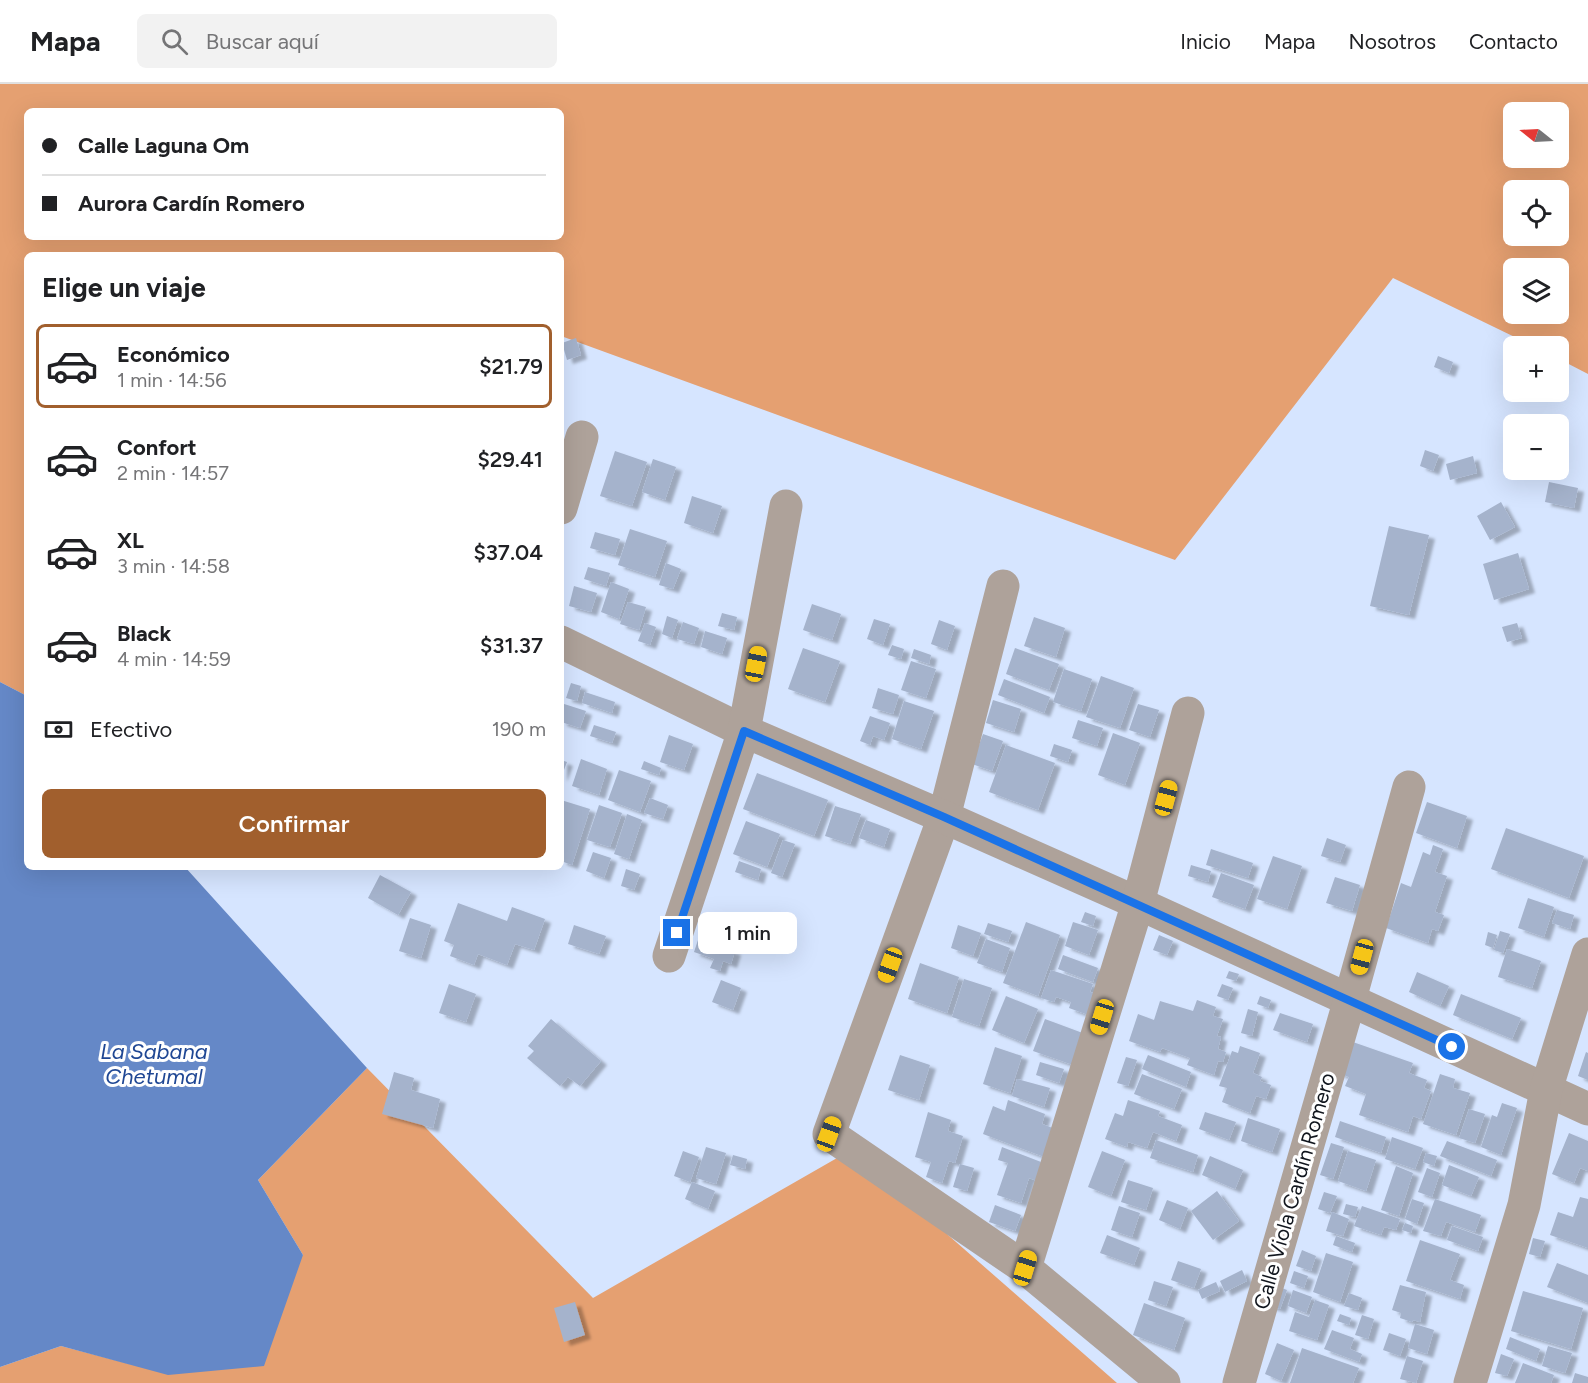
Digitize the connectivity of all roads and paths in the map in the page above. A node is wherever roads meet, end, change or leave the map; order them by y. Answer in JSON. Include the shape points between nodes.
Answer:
{"nodes":[{"id":1,"x":582,"y":437,"type":"dead end"},
{"id":2,"x":564,"y":498,"type":"edge"},
{"id":3,"x":786,"y":506,"type":"dead end"},
{"id":4,"x":1003,"y":586,"type":"dead end"},
{"id":5,"x":564,"y":643,"type":"edge"},
{"id":6,"x":1188,"y":713,"type":"dead end"},
{"id":7,"x":744,"y":731,"type":"junction"},
{"id":8,"x":1409,"y":787,"type":"dead end"},
{"id":9,"x":944,"y":817,"type":"junction"},
{"id":10,"x":1138,"y":903,"type":"junction"},
{"id":11,"x":1588,"y":954,"type":"edge"},
{"id":12,"x":669,"y":956,"type":"dead end"},
{"id":13,"x":1350,"y":999,"type":"junction"},
{"id":14,"x":1546,"y":1090,"type":"junction"},
{"id":15,"x":1588,"y":1109,"type":"edge"},
{"id":16,"x":1025,"y":1268,"type":"junction"},
{"id":17,"x":1164,"y":1383,"type":"edge"},
{"id":18,"x":1239,"y":1383,"type":"edge"},
{"id":19,"x":1470,"y":1383,"type":"edge"}],
"edges":[{"from":1,"to":2,"type":"street"},
{"from":3,"to":7,"type":"street"},
{"from":4,"to":9,"type":"street"},
{"from":5,"to":7,"type":"street"},
{"from":6,"to":10,"type":"street"},
{"from":7,"to":9,"type":"street"},
{"from":7,"to":12,"type":"street"},
{"from":8,"to":13,"type":"street","name":"Calle Viola Cardín Romero"},
{"from":9,"to":10,"type":"street"},
{"from":9,"to":16,"type":"street","via":[[829,1134]]},
{"from":10,"to":13,"type":"street"},
{"from":10,"to":16,"type":"street"},
{"from":11,"to":14,"type":"street"},
{"from":13,"to":14,"type":"street"},
{"from":13,"to":18,"type":"street","name":"Calle Viola Cardín Romero"},
{"from":14,"to":15,"type":"street"},
{"from":14,"to":19,"type":"street","via":[[1524,1205]]},
{"from":16,"to":17,"type":"street"}]}
